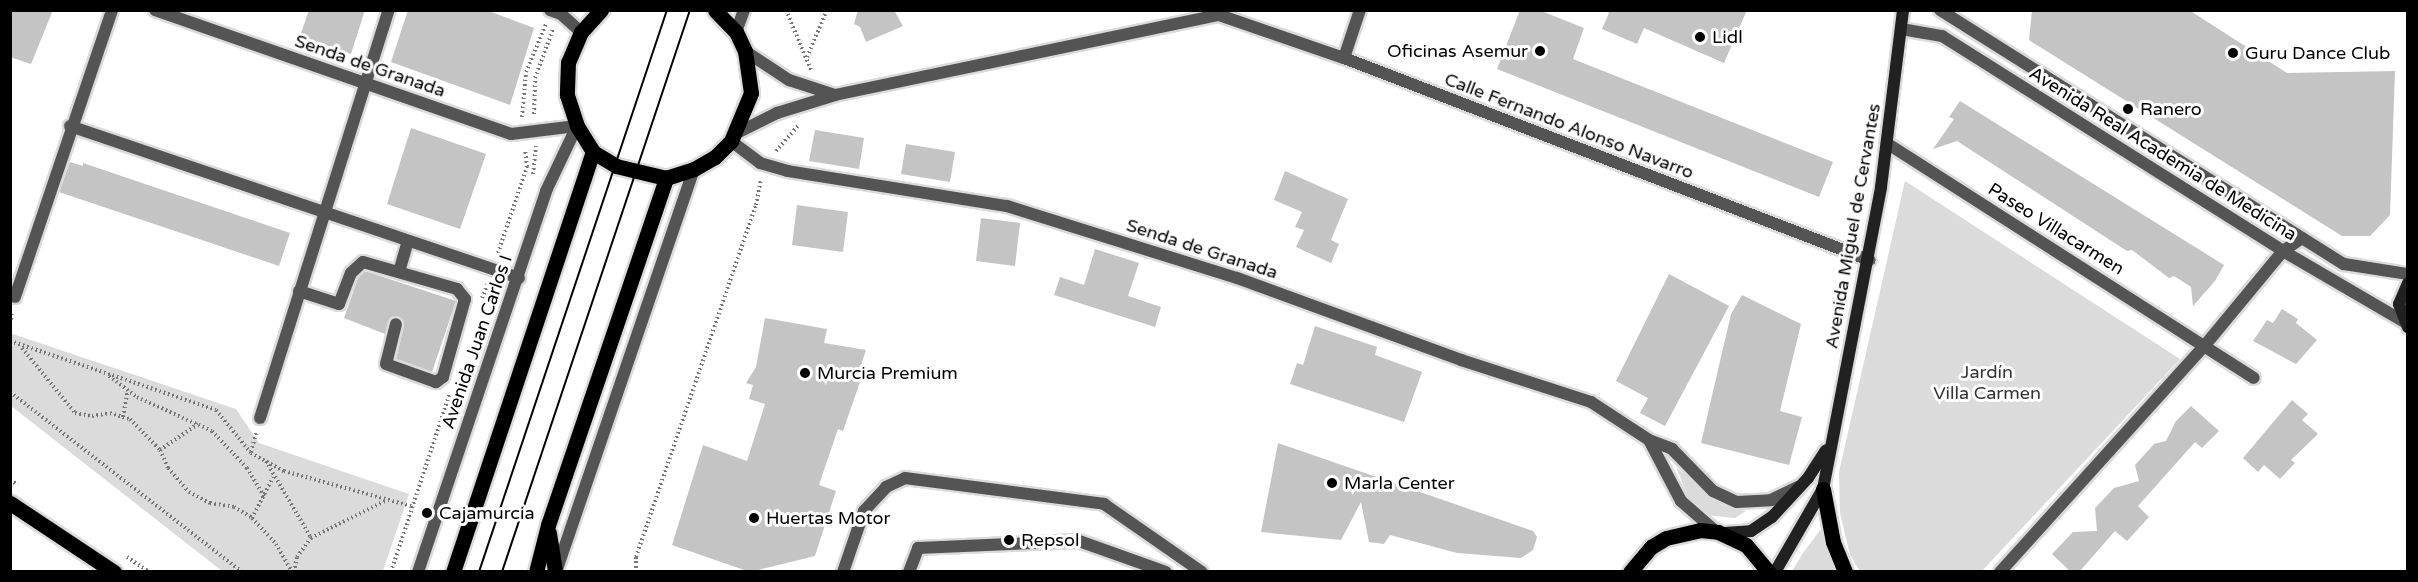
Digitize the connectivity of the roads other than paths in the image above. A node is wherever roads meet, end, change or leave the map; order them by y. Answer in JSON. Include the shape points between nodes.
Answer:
{"nodes":[{"id":1,"x":112,"y":10,"type":"edge"},
{"id":2,"x":155,"y":10,"type":"edge"},
{"id":3,"x":388,"y":10,"type":"edge"},
{"id":4,"x":601,"y":10,"type":"edge"},
{"id":5,"x":715,"y":10,"type":"edge"},
{"id":6,"x":744,"y":10,"type":"edge"},
{"id":7,"x":1360,"y":10,"type":"edge"},
{"id":8,"x":1903,"y":10,"type":"edge"},
{"id":9,"x":1940,"y":10,"type":"edge"},
{"id":10,"x":555,"y":12,"type":"edge"},
{"id":11,"x":1901,"y":29,"type":"junction"},
{"id":12,"x":581,"y":32,"type":"junction"},
{"id":13,"x":736,"y":32,"type":"junction"},
{"id":14,"x":745,"y":51,"type":"junction"},
{"id":15,"x":1344,"y":58,"type":"junction"},
{"id":16,"x":365,"y":84,"type":"junction"},
{"id":17,"x":835,"y":95,"type":"junction"},
{"id":18,"x":70,"y":126,"type":"junction"},
{"id":19,"x":577,"y":126,"type":"junction"},
{"id":20,"x":734,"y":137,"type":"junction"},
{"id":21,"x":1888,"y":144,"type":"junction"},
{"id":22,"x":593,"y":152,"type":"junction"},
{"id":23,"x":694,"y":169,"type":"junction"},
{"id":24,"x":666,"y":178,"type":"junction"},
{"id":25,"x":323,"y":213,"type":"junction"},
{"id":26,"x":2302,"y":238,"type":"junction"},
{"id":27,"x":408,"y":241,"type":"junction"},
{"id":28,"x":2283,"y":251,"type":"junction"},
{"id":29,"x":1869,"y":260,"type":"junction"},
{"id":30,"x":399,"y":272,"type":"junction"},
{"id":31,"x":2408,"y":274,"type":"edge"},
{"id":32,"x":519,"y":278,"type":"junction"},
{"id":33,"x":2408,"y":283,"type":"edge"},
{"id":34,"x":299,"y":291,"type":"junction"},
{"id":35,"x":15,"y":297,"type":"dead end"},
{"id":36,"x":396,"y":324,"type":"dead end"},
{"id":37,"x":2405,"y":324,"type":"edge"},
{"id":38,"x":2206,"y":344,"type":"junction"},
{"id":39,"x":2254,"y":378,"type":"dead end"},
{"id":40,"x":260,"y":418,"type":"dead end"},
{"id":41,"x":1649,"y":440,"type":"junction"},
{"id":42,"x":1828,"y":447,"type":"junction"},
{"id":43,"x":1803,"y":485,"type":"junction"},
{"id":44,"x":1823,"y":489,"type":"junction"},
{"id":45,"x":10,"y":503,"type":"edge"},
{"id":46,"x":548,"y":525,"type":"junction"},
{"id":47,"x":1718,"y":532,"type":"junction"},
{"id":48,"x":114,"y":572,"type":"edge"},
{"id":49,"x":418,"y":572,"type":"edge"},
{"id":50,"x":453,"y":572,"type":"edge"},
{"id":51,"x":536,"y":572,"type":"edge"},
{"id":52,"x":556,"y":572,"type":"edge"},
{"id":53,"x":843,"y":572,"type":"edge"},
{"id":54,"x":909,"y":572,"type":"edge"},
{"id":55,"x":1166,"y":572,"type":"edge"},
{"id":56,"x":1202,"y":572,"type":"edge"},
{"id":57,"x":1630,"y":572,"type":"edge"},
{"id":58,"x":1769,"y":572,"type":"edge"},
{"id":59,"x":1775,"y":572,"type":"edge"},
{"id":60,"x":1845,"y":572,"type":"edge"},
{"id":61,"x":2000,"y":572,"type":"edge"}],
"edges":[{"from":1,"to":18,"type":"street"},
{"from":2,"to":16,"type":"street","name":"Senda de Granada"},
{"from":3,"to":16,"type":"street"},
{"from":4,"to":12,"type":"main road"},
{"from":5,"to":13,"type":"main road"},
{"from":6,"to":13,"type":"street"},
{"from":7,"to":15,"type":"street"},
{"from":8,"to":11,"type":"main road","name":"Avenida Miguel de Cervantes"},
{"from":9,"to":26,"type":"street","name":"Avenida Real Academia de Medicina"},
{"from":10,"to":12,"type":"street"},
{"from":11,"to":21,"type":"main road","name":"Avenida Miguel de Cervantes"},
{"from":11,"to":28,"type":"street","name":"Avenida Real Academia de Medicina","via":[[1942,36]]},
{"from":12,"to":19,"type":"main road","via":[[568,73],[567,95]]},
{"from":13,"to":14,"type":"main road"},
{"from":14,"to":17,"type":"street","via":[[789,80]]},
{"from":14,"to":20,"type":"main road","via":[[751,93]]},
{"from":15,"to":17,"type":"street","name":"Calle Fernando Alonso Navarro","via":[[1219,15]]},
{"from":15,"to":29,"type":"street","name":"Calle Fernando Alonso Navarro"},
{"from":16,"to":19,"type":"street","name":"Senda de Granada","via":[[511,134]]},
{"from":16,"to":25,"type":"street"},
{"from":17,"to":20,"type":"street","name":"Calle Fernando Alonso Navarro","via":[[777,113]]},
{"from":18,"to":25,"type":"street"},
{"from":18,"to":35,"type":"street"},
{"from":19,"to":22,"type":"main road"},
{"from":19,"to":32,"type":"street","name":"Avenida Juan Carlos I","via":[[546,192]]},
{"from":20,"to":23,"type":"main road"},
{"from":20,"to":41,"type":"street","name":"Senda de Granada","via":[[767,165],[1007,206],[1215,271],[1461,360],[1591,402]]},
{"from":21,"to":29,"type":"main road","name":"Avenida Miguel de Cervantes"},
{"from":21,"to":38,"type":"street","name":"Paseo Villacarmen"},
{"from":22,"to":24,"type":"main road","via":[[636,173]]},
{"from":22,"to":50,"type":"main road"},
{"from":23,"to":24,"type":"main road"},
{"from":23,"to":52,"type":"street"},
{"from":24,"to":46,"type":"main road"},
{"from":25,"to":27,"type":"street"},
{"from":25,"to":34,"type":"street"},
{"from":26,"to":28,"type":"street"},
{"from":26,"to":31,"type":"street","name":"Avenida Real Academia de Medicina","via":[[2343,264]]},
{"from":27,"to":30,"type":"street"},
{"from":27,"to":32,"type":"street"},
{"from":28,"to":37,"type":"street","name":"Avenida Real Academia de Medicina"},
{"from":28,"to":38,"type":"street"},
{"from":29,"to":42,"type":"main road","name":"Avenida Miguel de Cervantes"},
{"from":30,"to":34,"type":"street","via":[[363,262],[351,273],[339,304]]},
{"from":30,"to":36,"type":"street","via":[[457,289],[465,300],[443,376],[436,382],[386,364]]},
{"from":32,"to":49,"type":"street","name":"Avenida Juan Carlos I"},
{"from":33,"to":37,"type":"main road","via":[[2399,304]]},
{"from":34,"to":40,"type":"street"},
{"from":38,"to":39,"type":"street","name":"Paseo Villacarmen"},
{"from":38,"to":61,"type":"street"},
{"from":41,"to":43,"type":"street","name":"Senda de Granada","via":[[1672,449],[1713,491],[1737,502],[1771,501]]},
{"from":41,"to":47,"type":"street","via":[[1680,501],[1690,514]]},
{"from":42,"to":43,"type":"main road","name":"Avenida Miguel de Cervantes"},
{"from":42,"to":44,"type":"main road","name":"Avenida Miguel de Cervantes"},
{"from":43,"to":47,"type":"main road","name":"Avenida Miguel de Cervantes","via":[[1773,517],[1751,531]]},
{"from":44,"to":59,"type":"main road","name":"Avenida Miguel de Cervantes"},
{"from":44,"to":60,"type":"main road","via":[[1833,542]]},
{"from":45,"to":48,"type":"main road"},
{"from":46,"to":51,"type":"main road"},
{"from":46,"to":52,"type":"main road"},
{"from":47,"to":57,"type":"main road","via":[[1682,532],[1666,538],[1651,547]]},
{"from":47,"to":58,"type":"main road","via":[[1746,545]]},
{"from":53,"to":56,"type":"street","via":[[864,511],[886,487],[905,478],[1104,504]]},
{"from":54,"to":55,"type":"street","via":[[918,548],[1079,541]]}]}
